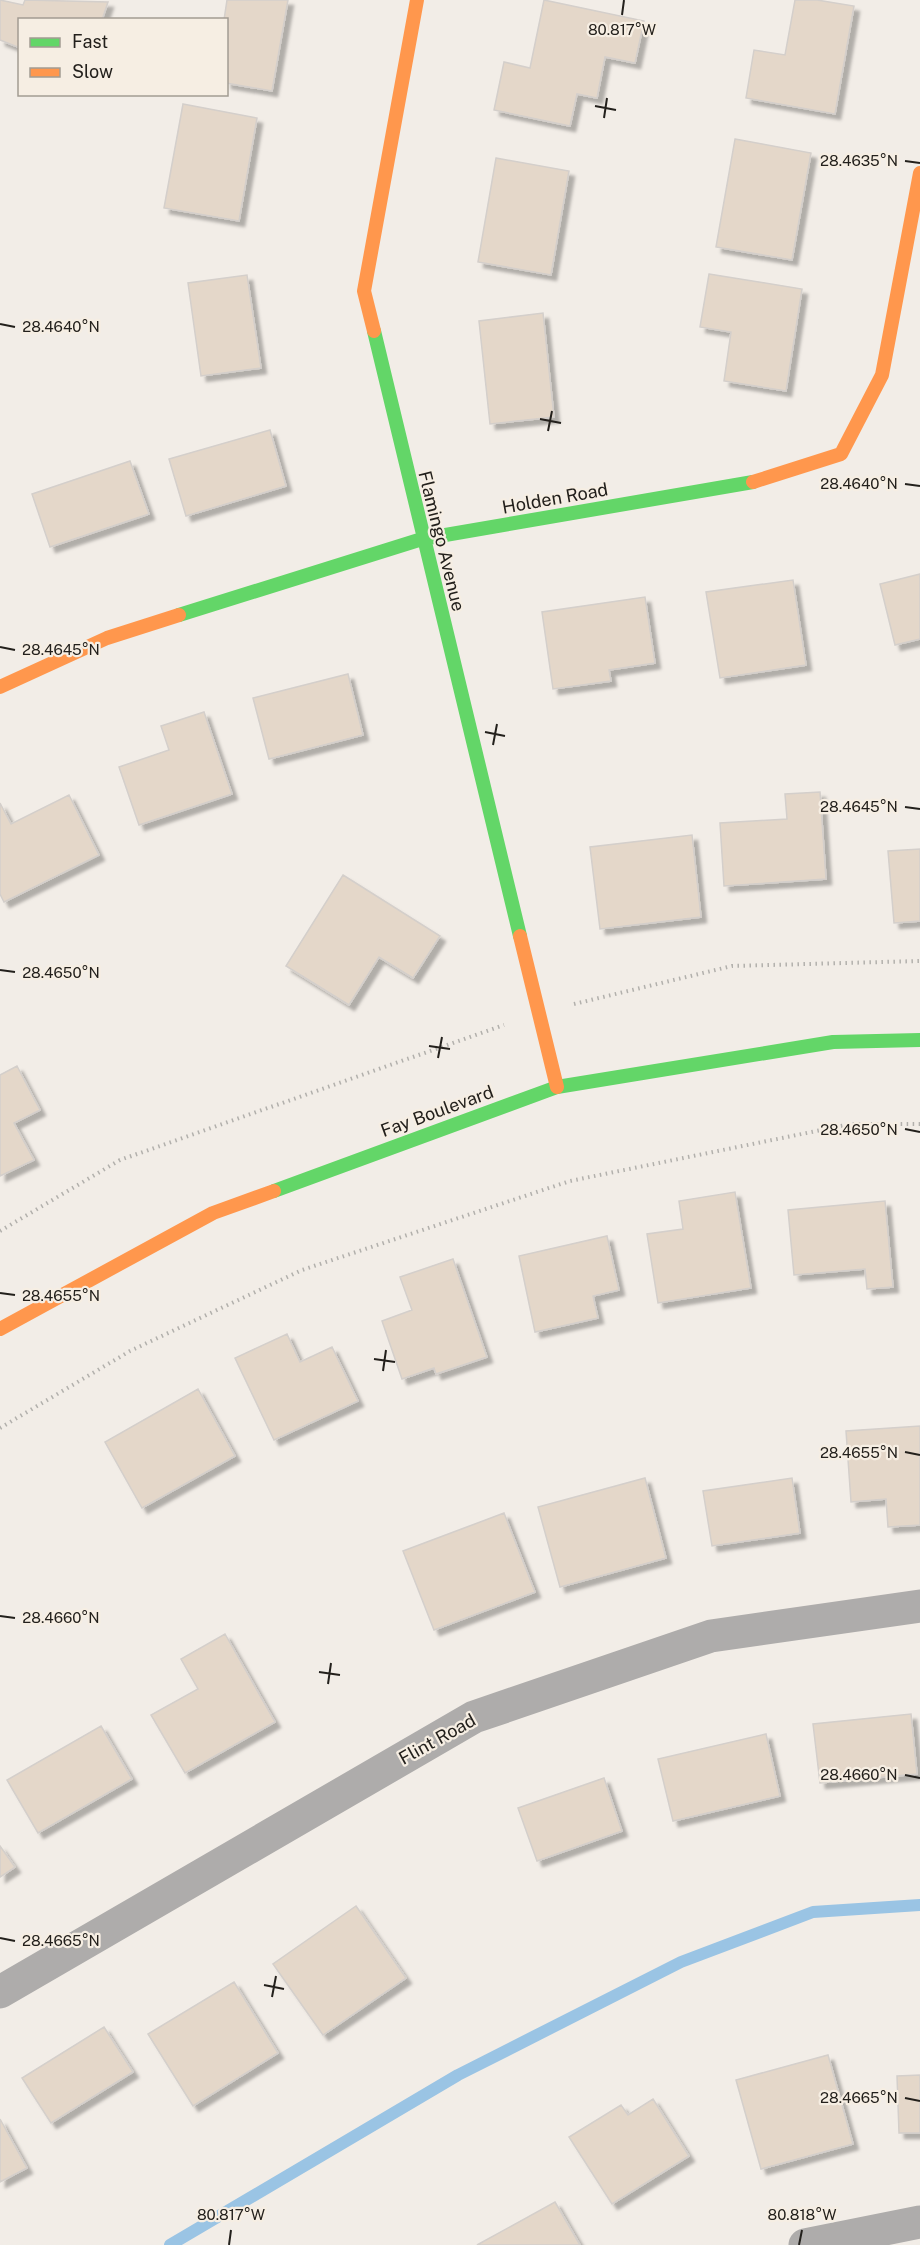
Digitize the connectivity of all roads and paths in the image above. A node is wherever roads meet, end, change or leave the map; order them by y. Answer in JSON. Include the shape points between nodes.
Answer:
{"nodes":[{"id":1,"x":417,"y":0,"type":"edge"},
{"id":2,"x":920,"y":172,"type":"edge"},
{"id":3,"x":422,"y":539,"type":"junction"},
{"id":4,"x":0,"y":687,"type":"edge"},
{"id":5,"x":920,"y":961,"type":"edge"},
{"id":6,"x":538,"y":1012,"type":"junction"},
{"id":7,"x":920,"y":1040,"type":"edge"},
{"id":8,"x":557,"y":1087,"type":"junction"},
{"id":9,"x":920,"y":1124,"type":"edge"},
{"id":10,"x":0,"y":1231,"type":"edge"},
{"id":11,"x":0,"y":1329,"type":"edge"},
{"id":12,"x":0,"y":1428,"type":"edge"},
{"id":13,"x":920,"y":1606,"type":"edge"},
{"id":14,"x":0,"y":1992,"type":"edge"},
{"id":15,"x":920,"y":2222,"type":"edge"},
{"id":16,"x":805,"y":2245,"type":"edge"}],
"edges":[{"from":1,"to":3,"type":"street","name":"Flamingo Avenue","via":[[364,291]]},
{"from":2,"to":3,"type":"street","name":"Holden Road","via":[[882,375],[841,454],[759,481]]},
{"from":3,"to":4,"type":"street","name":"Holden Road","via":[[107,638]]},
{"from":3,"to":6,"type":"street","name":"Flamingo Avenue"},
{"from":5,"to":6,"type":"path","via":[[732,966]]},
{"from":6,"to":8,"type":"street","name":"Flamingo Avenue"},
{"from":6,"to":10,"type":"path","via":[[120,1160]]},
{"from":7,"to":8,"type":"street","name":"Fay Boulevard","via":[[833,1042]]},
{"from":8,"to":11,"type":"street","name":"Fay Boulevard","via":[[213,1213]]},
{"from":9,"to":12,"type":"path","via":[[851,1124],[570,1181],[302,1270],[130,1351]]},
{"from":13,"to":14,"type":"street","name":"Flint Road","via":[[711,1636],[474,1717]]},
{"from":15,"to":16,"type":"street"}]}
